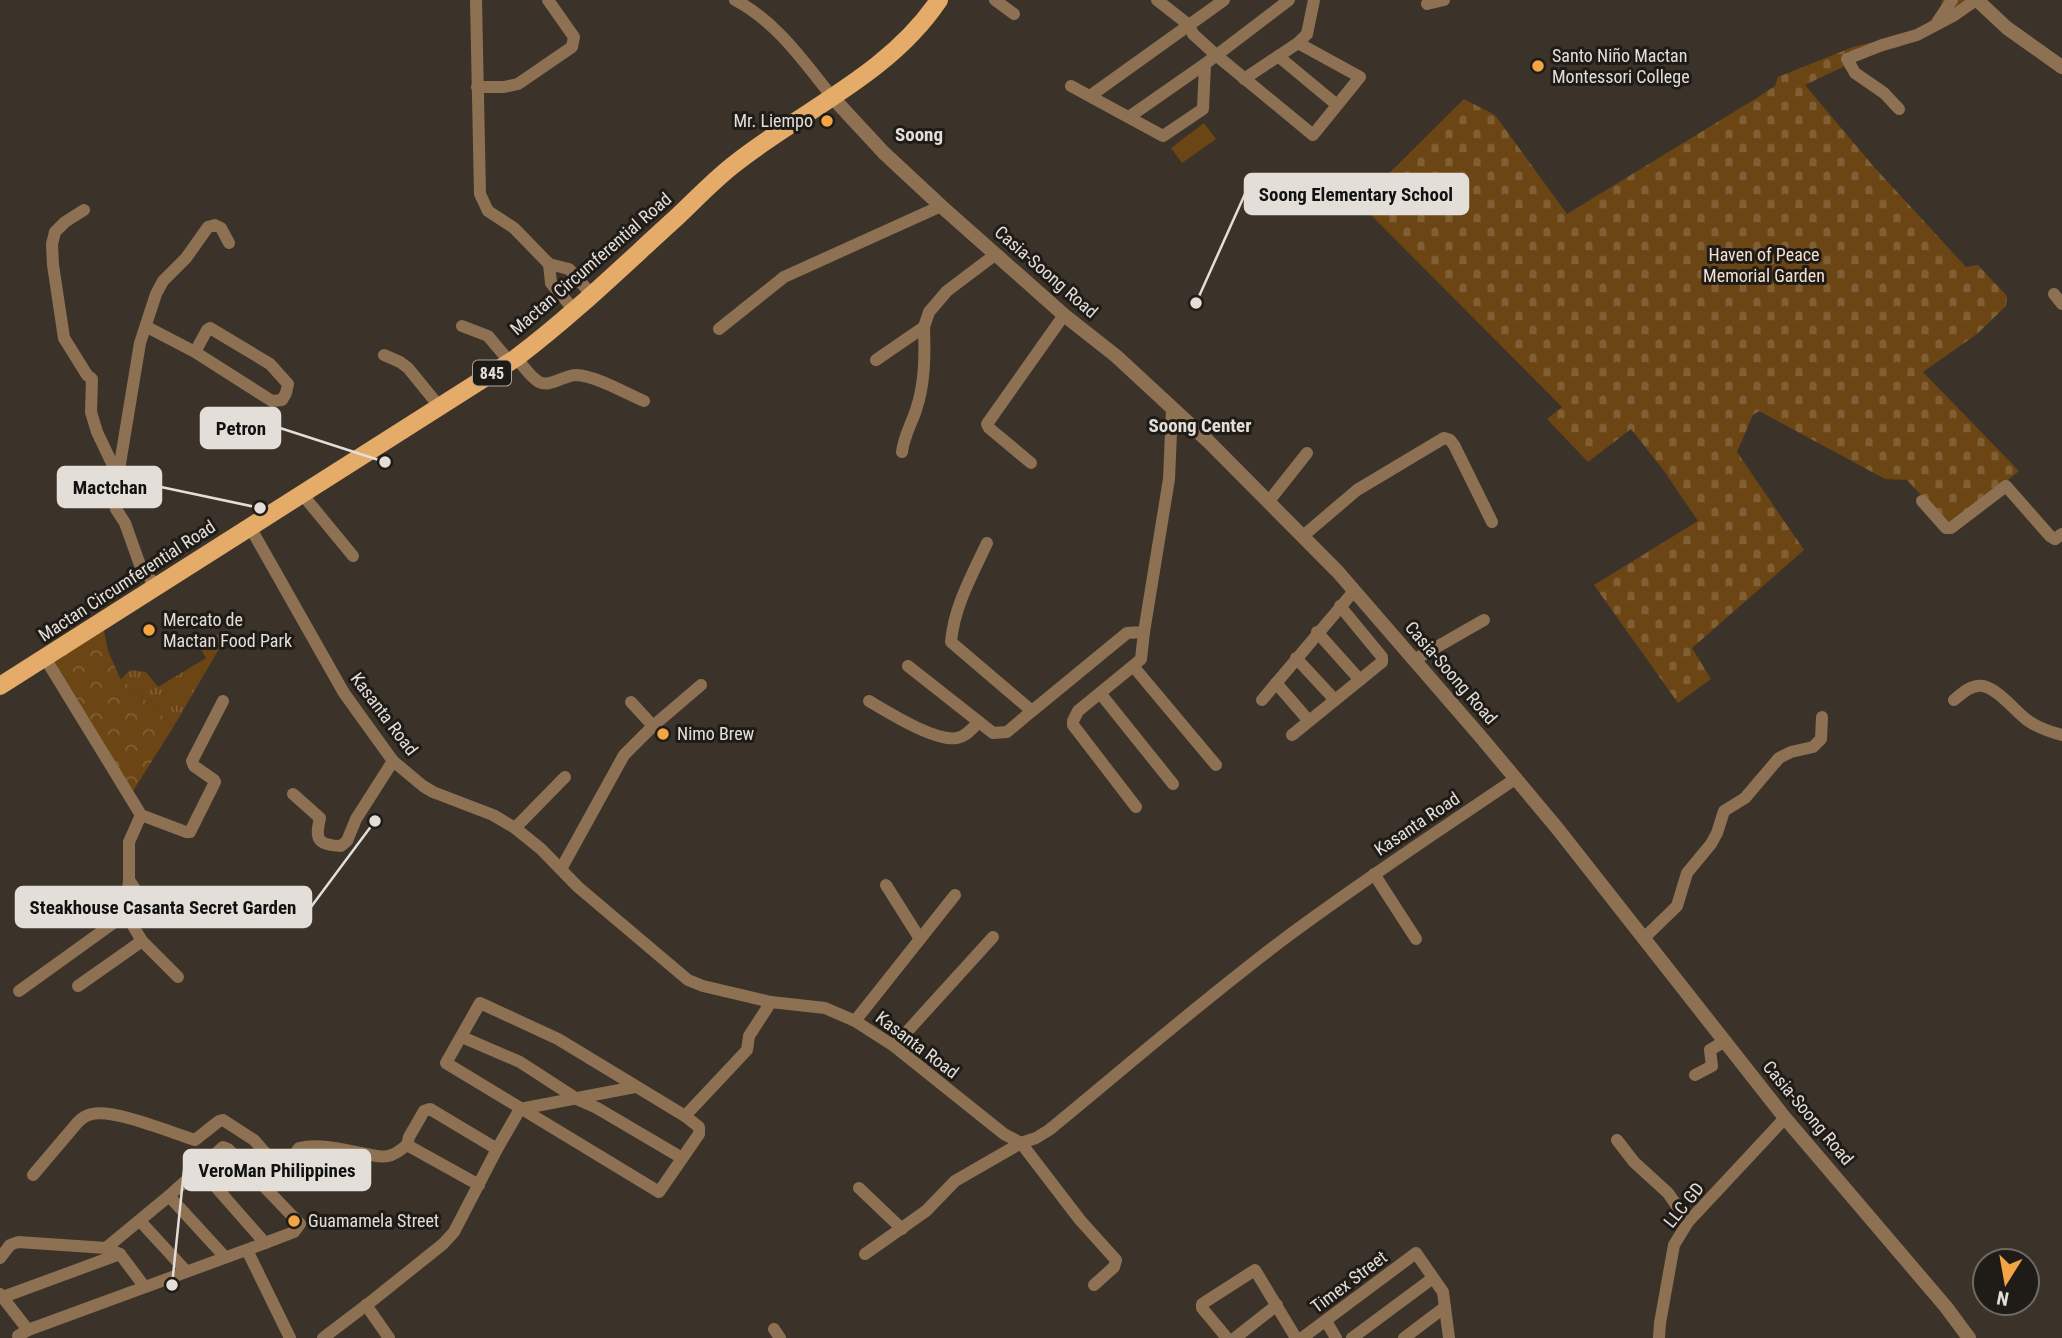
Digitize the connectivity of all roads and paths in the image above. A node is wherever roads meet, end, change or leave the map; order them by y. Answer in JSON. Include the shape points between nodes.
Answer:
{"nodes":[{"id":1,"x":476,"y":0,"type":"edge"},
{"id":2,"x":548,"y":0,"type":"edge"},
{"id":3,"x":735,"y":0,"type":"edge"},
{"id":4,"x":939,"y":0,"type":"edge"},
{"id":5,"x":995,"y":0,"type":"edge"},
{"id":6,"x":1157,"y":0,"type":"edge"},
{"id":7,"x":1224,"y":0,"type":"edge"},
{"id":8,"x":1289,"y":0,"type":"edge"},
{"id":9,"x":1314,"y":0,"type":"edge"},
{"id":10,"x":1444,"y":0,"type":"edge"},
{"id":11,"x":1952,"y":0,"type":"edge"},
{"id":12,"x":1977,"y":0,"type":"edge"},
{"id":13,"x":1427,"y":4,"type":"dead end"},
{"id":14,"x":1014,"y":14,"type":"dead end"},
{"id":15,"x":1189,"y":25,"type":"junction"},
{"id":16,"x":1933,"y":26,"type":"junction"},
{"id":17,"x":1298,"y":43,"type":"junction"},
{"id":18,"x":1216,"y":55,"type":"junction"},
{"id":19,"x":1278,"y":56,"type":"junction"},
{"id":20,"x":1205,"y":64,"type":"junction"},
{"id":21,"x":2062,"y":67,"type":"edge"},
{"id":22,"x":1244,"y":79,"type":"junction"},
{"id":23,"x":1071,"y":86,"type":"dead end"},
{"id":24,"x":477,"y":87,"type":"junction"},
{"id":25,"x":1090,"y":96,"type":"junction"},
{"id":26,"x":833,"y":98,"type":"junction"},
{"id":27,"x":1337,"y":105,"type":"junction"},
{"id":28,"x":1899,"y":109,"type":"dead end"},
{"id":29,"x":1129,"y":117,"type":"junction"},
{"id":30,"x":941,"y":206,"type":"junction"},
{"id":31,"x":84,"y":210,"type":"dead end"},
{"id":32,"x":229,"y":243,"type":"dead end"},
{"id":33,"x":996,"y":254,"type":"junction"},
{"id":34,"x":549,"y":264,"type":"junction"},
{"id":35,"x":592,"y":295,"type":"junction"},
{"id":36,"x":575,"y":311,"type":"junction"},
{"id":37,"x":1064,"y":315,"type":"junction"},
{"id":38,"x":462,"y":326,"type":"dead end"},
{"id":39,"x":147,"y":327,"type":"junction"},
{"id":40,"x":924,"y":327,"type":"junction"},
{"id":41,"x":719,"y":330,"type":"dead end"},
{"id":42,"x":195,"y":352,"type":"junction"},
{"id":43,"x":384,"y":355,"type":"dead end"},
{"id":44,"x":513,"y":360,"type":"junction"},
{"id":45,"x":876,"y":360,"type":"dead end"},
{"id":46,"x":644,"y":401,"type":"dead end"},
{"id":47,"x":439,"y":406,"type":"junction"},
{"id":48,"x":1172,"y":409,"type":"junction"},
{"id":49,"x":902,"y":452,"type":"dead end"},
{"id":50,"x":1307,"y":453,"type":"dead end"},
{"id":51,"x":1031,"y":463,"type":"dead end"},
{"id":52,"x":118,"y":476,"type":"junction"},
{"id":53,"x":302,"y":494,"type":"junction"},
{"id":54,"x":1922,"y":500,"type":"dead end"},
{"id":55,"x":1269,"y":501,"type":"junction"},
{"id":56,"x":1492,"y":522,"type":"dead end"},
{"id":57,"x":250,"y":527,"type":"junction"},
{"id":58,"x":2062,"y":534,"type":"edge"},
{"id":59,"x":1303,"y":536,"type":"junction"},
{"id":60,"x":987,"y":544,"type":"dead end"},
{"id":61,"x":353,"y":556,"type":"dead end"},
{"id":62,"x":156,"y":588,"type":"junction"},
{"id":63,"x":1354,"y":591,"type":"junction"},
{"id":64,"x":1340,"y":606,"type":"junction"},
{"id":65,"x":1484,"y":620,"type":"dead end"},
{"id":66,"x":1144,"y":632,"type":"junction"},
{"id":67,"x":1317,"y":632,"type":"junction"},
{"id":68,"x":45,"y":658,"type":"junction"},
{"id":69,"x":1296,"y":658,"type":"junction"},
{"id":70,"x":1414,"y":660,"type":"junction"},
{"id":71,"x":908,"y":666,"type":"dead end"},
{"id":72,"x":1133,"y":666,"type":"junction"},
{"id":73,"x":1360,"y":680,"type":"junction"},
{"id":74,"x":1276,"y":683,"type":"junction"},
{"id":75,"x":701,"y":685,"type":"dead end"},
{"id":76,"x":0,"y":687,"type":"edge"},
{"id":77,"x":1100,"y":693,"type":"junction"},
{"id":78,"x":1262,"y":700,"type":"dead end"},
{"id":79,"x":1335,"y":700,"type":"junction"},
{"id":80,"x":1954,"y":700,"type":"dead end"},
{"id":81,"x":223,"y":701,"type":"dead end"},
{"id":82,"x":869,"y":701,"type":"dead end"},
{"id":83,"x":631,"y":702,"type":"dead end"},
{"id":84,"x":1032,"y":711,"type":"junction"},
{"id":85,"x":1822,"y":717,"type":"dead end"},
{"id":86,"x":1309,"y":721,"type":"junction"},
{"id":87,"x":979,"y":722,"type":"junction"},
{"id":88,"x":653,"y":726,"type":"junction"},
{"id":89,"x":1292,"y":735,"type":"dead end"},
{"id":90,"x":2062,"y":735,"type":"edge"},
{"id":91,"x":393,"y":761,"type":"junction"},
{"id":92,"x":1216,"y":765,"type":"dead end"},
{"id":93,"x":565,"y":777,"type":"dead end"},
{"id":94,"x":1515,"y":779,"type":"junction"},
{"id":95,"x":1173,"y":784,"type":"dead end"},
{"id":96,"x":293,"y":794,"type":"dead end"},
{"id":97,"x":1136,"y":807,"type":"dead end"},
{"id":98,"x":141,"y":815,"type":"junction"},
{"id":99,"x":515,"y":828,"type":"junction"},
{"id":100,"x":561,"y":869,"type":"junction"},
{"id":101,"x":1374,"y":874,"type":"junction"},
{"id":102,"x":129,"y":880,"type":"junction"},
{"id":103,"x":886,"y":885,"type":"dead end"},
{"id":104,"x":955,"y":895,"type":"dead end"},
{"id":105,"x":127,"y":914,"type":"junction"},
{"id":106,"x":220,"y":920,"type":"dead end"},
{"id":107,"x":993,"y":937,"type":"dead end"},
{"id":108,"x":1644,"y":938,"type":"junction"},
{"id":109,"x":920,"y":939,"type":"junction"},
{"id":110,"x":1416,"y":939,"type":"dead end"},
{"id":111,"x":142,"y":941,"type":"junction"},
{"id":112,"x":178,"y":977,"type":"dead end"},
{"id":113,"x":78,"y":986,"type":"dead end"},
{"id":114,"x":19,"y":991,"type":"dead end"},
{"id":115,"x":771,"y":1002,"type":"junction"},
{"id":116,"x":856,"y":1021,"type":"junction"},
{"id":117,"x":462,"y":1037,"type":"junction"},
{"id":118,"x":1725,"y":1041,"type":"junction"},
{"id":119,"x":894,"y":1045,"type":"junction"},
{"id":120,"x":1695,"y":1075,"type":"dead end"},
{"id":121,"x":635,"y":1087,"type":"junction"},
{"id":122,"x":577,"y":1098,"type":"junction"},
{"id":123,"x":520,"y":1109,"type":"junction"},
{"id":124,"x":685,"y":1116,"type":"junction"},
{"id":125,"x":1785,"y":1118,"type":"junction"},
{"id":126,"x":1617,"y":1140,"type":"dead end"},
{"id":127,"x":1021,"y":1143,"type":"junction"},
{"id":128,"x":407,"y":1145,"type":"junction"},
{"id":129,"x":497,"y":1149,"type":"junction"},
{"id":130,"x":682,"y":1158,"type":"junction"},
{"id":131,"x":200,"y":1169,"type":"junction"},
{"id":132,"x":33,"y":1175,"type":"dead end"},
{"id":133,"x":479,"y":1185,"type":"junction"},
{"id":134,"x":859,"y":1188,"type":"dead end"},
{"id":135,"x":169,"y":1196,"type":"junction"},
{"id":136,"x":140,"y":1221,"type":"junction"},
{"id":137,"x":1688,"y":1222,"type":"junction"},
{"id":138,"x":902,"y":1228,"type":"junction"},
{"id":139,"x":265,"y":1243,"type":"junction"},
{"id":140,"x":106,"y":1248,"type":"junction"},
{"id":141,"x":247,"y":1250,"type":"junction"},
{"id":142,"x":120,"y":1254,"type":"junction"},
{"id":143,"x":865,"y":1254,"type":"dead end"},
{"id":144,"x":225,"y":1257,"type":"junction"},
{"id":145,"x":0,"y":1258,"type":"edge"},
{"id":146,"x":186,"y":1271,"type":"junction"},
{"id":147,"x":1433,"y":1278,"type":"junction"},
{"id":148,"x":1094,"y":1285,"type":"dead end"},
{"id":149,"x":145,"y":1286,"type":"junction"},
{"id":150,"x":1,"y":1296,"type":"edge"},
{"id":151,"x":1277,"y":1305,"type":"junction"},
{"id":152,"x":366,"y":1306,"type":"junction"},
{"id":153,"x":1445,"y":1307,"type":"junction"},
{"id":154,"x":1326,"y":1321,"type":"junction"},
{"id":155,"x":290,"y":1338,"type":"edge"},
{"id":156,"x":323,"y":1338,"type":"edge"},
{"id":157,"x":389,"y":1338,"type":"edge"},
{"id":158,"x":1227,"y":1338,"type":"edge"},
{"id":159,"x":1234,"y":1338,"type":"edge"},
{"id":160,"x":1296,"y":1338,"type":"edge"},
{"id":161,"x":1303,"y":1338,"type":"edge"},
{"id":162,"x":1336,"y":1338,"type":"edge"},
{"id":163,"x":1352,"y":1338,"type":"edge"},
{"id":164,"x":1404,"y":1338,"type":"edge"},
{"id":165,"x":1449,"y":1338,"type":"edge"},
{"id":166,"x":1659,"y":1338,"type":"edge"},
{"id":167,"x":1969,"y":1338,"type":"edge"}],
"edges":[{"from":1,"to":24,"type":"street"},
{"from":2,"to":24,"type":"street","via":[[573,37],[572,47],[518,84]]},
{"from":3,"to":26,"type":"street","via":[[770,24]]},
{"from":4,"to":26,"type":"main road","name":"Mactan Circumferential Road","number":"845","via":[[887,57]]},
{"from":5,"to":14,"type":"street"},
{"from":6,"to":15,"type":"street"},
{"from":7,"to":15,"type":"street"},
{"from":8,"to":18,"type":"street"},
{"from":9,"to":17,"type":"street","via":[[1307,34]]},
{"from":10,"to":13,"type":"street"},
{"from":11,"to":16,"type":"street"},
{"from":12,"to":16,"type":"street"},
{"from":12,"to":21,"type":"street"},
{"from":15,"to":18,"type":"street"},
{"from":15,"to":25,"type":"street"},
{"from":16,"to":28,"type":"street","via":[[1847,59],[1855,73]]},
{"from":17,"to":19,"type":"street"},
{"from":17,"to":27,"type":"street","via":[[1360,77]]},
{"from":18,"to":20,"type":"street"},
{"from":18,"to":22,"type":"street"},
{"from":19,"to":22,"type":"street"},
{"from":19,"to":27,"type":"street"},
{"from":20,"to":29,"type":"street"},
{"from":20,"to":29,"type":"street","via":[[1200,112],[1163,136]]},
{"from":22,"to":27,"type":"street","via":[[1312,135]]},
{"from":23,"to":25,"type":"street"},
{"from":24,"to":34,"type":"street","via":[[480,194],[488,211],[514,228]]},
{"from":25,"to":29,"type":"street"},
{"from":26,"to":30,"type":"street","name":"Casia-Soong Road"},
{"from":26,"to":35,"type":"main road","name":"Mactan Circumferential Road","number":"845","via":[[731,166]]},
{"from":30,"to":33,"type":"street","name":"Casia-Soong Road"},
{"from":30,"to":41,"type":"street","via":[[784,276]]},
{"from":31,"to":52,"type":"street","via":[[55,232],[53,265],[64,338],[92,379],[91,412]]},
{"from":32,"to":39,"type":"street","via":[[221,228],[208,228],[159,288]]},
{"from":33,"to":37,"type":"street","name":"Casia-Soong Road"},
{"from":33,"to":40,"type":"street","via":[[947,291],[929,312]]},
{"from":34,"to":35,"type":"street","via":[[569,269]]},
{"from":34,"to":36,"type":"street","via":[[551,283]]},
{"from":35,"to":36,"type":"main road","name":"Mactan Circumferential Road","number":"845"},
{"from":36,"to":44,"type":"main road","name":"Mactan Circumferential Road","number":"845"},
{"from":37,"to":48,"type":"street","name":"Casia-Soong Road"},
{"from":37,"to":51,"type":"street","via":[[987,424]]},
{"from":38,"to":44,"type":"street","via":[[488,336]]},
{"from":39,"to":42,"type":"street"},
{"from":39,"to":52,"type":"street","via":[[140,343]]},
{"from":40,"to":45,"type":"street"},
{"from":40,"to":49,"type":"street","via":[[922,389]]},
{"from":42,"to":42,"type":"street","via":[[210,328],[270,364],[288,384],[286,393],[282,400],[272,401]]},
{"from":43,"to":47,"type":"street","via":[[408,368]]},
{"from":44,"to":46,"type":"street","via":[[542,384],[578,375]]},
{"from":44,"to":47,"type":"main road","name":"Mactan Circumferential Road","number":"845"},
{"from":47,"to":53,"type":"main road","name":"Mactan Circumferential Road","number":"845"},
{"from":48,"to":55,"type":"street","name":"Casia-Soong Road"},
{"from":48,"to":66,"type":"street","via":[[1169,479]]},
{"from":50,"to":55,"type":"street"},
{"from":52,"to":62,"type":"street","via":[[116,509]]},
{"from":53,"to":57,"type":"main road","name":"Mactan Circumferential Road","number":"845"},
{"from":53,"to":61,"type":"street"},
{"from":54,"to":58,"type":"street","via":[[1951,528],[2006,486],[2050,536],[2055,539]]},
{"from":55,"to":59,"type":"street","name":"Casia-Soong Road"},
{"from":56,"to":59,"type":"street","via":[[1454,445],[1444,438],[1357,490]]},
{"from":57,"to":62,"type":"main road","name":"Mactan Circumferential Road","number":"845"},
{"from":57,"to":91,"type":"street","name":"Kasanta Road","via":[[344,693]]},
{"from":59,"to":63,"type":"street","name":"Casia-Soong Road"},
{"from":60,"to":84,"type":"street","via":[[963,594],[951,642]]},
{"from":62,"to":68,"type":"main road","name":"Mactan Circumferential Road","number":"845"},
{"from":63,"to":64,"type":"street"},
{"from":63,"to":70,"type":"street","name":"Casia-Soong Road"},
{"from":64,"to":67,"type":"street"},
{"from":64,"to":73,"type":"street","via":[[1382,657],[1380,665]]},
{"from":65,"to":70,"type":"street"},
{"from":66,"to":72,"type":"street","via":[[1141,659]]},
{"from":66,"to":84,"type":"street","via":[[1127,633]]},
{"from":67,"to":69,"type":"street"},
{"from":67,"to":73,"type":"street"},
{"from":68,"to":76,"type":"main road","name":"Mactan Circumferential Road","number":"845"},
{"from":68,"to":98,"type":"street"},
{"from":69,"to":74,"type":"street"},
{"from":69,"to":79,"type":"street"},
{"from":70,"to":94,"type":"street","name":"Casia-Soong Road"},
{"from":71,"to":87,"type":"street"},
{"from":72,"to":77,"type":"street"},
{"from":72,"to":92,"type":"street"},
{"from":73,"to":79,"type":"street"},
{"from":74,"to":78,"type":"street"},
{"from":74,"to":86,"type":"street"},
{"from":75,"to":88,"type":"street"},
{"from":77,"to":95,"type":"street"},
{"from":77,"to":97,"type":"street","via":[[1078,711],[1073,725]]},
{"from":79,"to":86,"type":"street"},
{"from":80,"to":90,"type":"street","via":[[1964,691],[1984,686],[2028,721]]},
{"from":81,"to":98,"type":"street","via":[[192,761],[215,782],[192,829],[186,832]]},
{"from":82,"to":87,"type":"street","via":[[930,733],[952,739],[965,736]]},
{"from":83,"to":88,"type":"street"},
{"from":84,"to":87,"type":"street","via":[[1007,732],[993,733]]},
{"from":85,"to":108,"type":"street","via":[[1821,739],[1813,747],[1779,758],[1745,798],[1724,811],[1711,844],[1687,873],[1680,902]]},
{"from":86,"to":89,"type":"street"},
{"from":88,"to":100,"type":"street","via":[[624,754]]},
{"from":91,"to":96,"type":"street","via":[[341,846],[319,839],[320,818]]},
{"from":91,"to":99,"type":"street","name":"Kasanta Road","via":[[433,792]]},
{"from":93,"to":99,"type":"street"},
{"from":94,"to":101,"type":"street","name":"Kasanta Road"},
{"from":94,"to":108,"type":"street","name":"Casia-Soong Road"},
{"from":98,"to":102,"type":"street","via":[[129,842]]},
{"from":99,"to":100,"type":"street","name":"Kasanta Road"},
{"from":100,"to":115,"type":"street","name":"Kasanta Road","via":[[688,980]]},
{"from":101,"to":110,"type":"street"},
{"from":101,"to":127,"type":"street","name":"Kasanta Road","via":[[1209,998],[1049,1130]]},
{"from":102,"to":105,"type":"street"},
{"from":102,"to":106,"type":"street","via":[[156,917],[210,912]]},
{"from":103,"to":109,"type":"street"},
{"from":104,"to":109,"type":"street"},
{"from":105,"to":111,"type":"street"},
{"from":105,"to":114,"type":"street"},
{"from":107,"to":119,"type":"street"},
{"from":108,"to":118,"type":"street","name":"Casia-Soong Road"},
{"from":109,"to":116,"type":"street"},
{"from":111,"to":112,"type":"street"},
{"from":111,"to":113,"type":"street"},
{"from":115,"to":116,"type":"street","name":"Kasanta Road","via":[[825,1008]]},
{"from":115,"to":124,"type":"street","via":[[749,1036],[747,1050]]},
{"from":116,"to":119,"type":"street","name":"Kasanta Road"},
{"from":117,"to":121,"type":"street","via":[[482,1003],[558,1040]]},
{"from":117,"to":122,"type":"street","via":[[520,1062]]},
{"from":117,"to":123,"type":"street","via":[[446,1063]]},
{"from":118,"to":120,"type":"street","via":[[1710,1050],[1712,1066]]},
{"from":118,"to":125,"type":"street","name":"Casia-Soong Road"},
{"from":119,"to":127,"type":"street","name":"Kasanta Road"},
{"from":121,"to":122,"type":"street"},
{"from":121,"to":124,"type":"street"},
{"from":122,"to":123,"type":"street"},
{"from":122,"to":130,"type":"street"},
{"from":123,"to":129,"type":"street"},
{"from":123,"to":130,"type":"street","via":[[659,1192]]},
{"from":124,"to":130,"type":"street","via":[[699,1128],[699,1134]]},
{"from":125,"to":137,"type":"street","name":"LLC GD"},
{"from":125,"to":167,"type":"street","name":"Casia-Soong Road"},
{"from":126,"to":137,"type":"street","via":[[1668,1193]]},
{"from":127,"to":138,"type":"street","via":[[955,1181]]},
{"from":127,"to":148,"type":"street","via":[[1116,1260]]},
{"from":128,"to":129,"type":"street","via":[[427,1109]]},
{"from":128,"to":132,"type":"street","via":[[389,1156],[306,1146],[281,1167],[254,1140],[223,1120],[195,1140],[112,1114],[93,1113],[78,1122]]},
{"from":128,"to":133,"type":"street"},
{"from":129,"to":133,"type":"street"},
{"from":131,"to":135,"type":"street"},
{"from":131,"to":139,"type":"street"},
{"from":131,"to":139,"type":"street","via":[[220,1149],[228,1149],[300,1224]]},
{"from":133,"to":152,"type":"street","via":[[443,1244]]},
{"from":134,"to":138,"type":"street"},
{"from":135,"to":136,"type":"street"},
{"from":135,"to":144,"type":"street"},
{"from":136,"to":140,"type":"street"},
{"from":136,"to":146,"type":"street"},
{"from":137,"to":166,"type":"street","name":"LLC GD","via":[[1674,1245]]},
{"from":138,"to":143,"type":"street"},
{"from":139,"to":141,"type":"street"},
{"from":140,"to":142,"type":"street"},
{"from":140,"to":145,"type":"street","via":[[14,1242]]},
{"from":141,"to":144,"type":"street"},
{"from":141,"to":155,"type":"street"},
{"from":142,"to":149,"type":"street"},
{"from":142,"to":150,"type":"street"},
{"from":144,"to":146,"type":"street"},
{"from":146,"to":149,"type":"street"},
{"from":147,"to":153,"type":"street","via":[[1443,1292]]},
{"from":147,"to":154,"type":"street","name":"Timex Street","via":[[1416,1253]]},
{"from":147,"to":163,"type":"street"},
{"from":149,"to":150,"type":"street","via":[[23,1333]]},
{"from":151,"to":158,"type":"street","via":[[1255,1269],[1202,1304]]},
{"from":151,"to":159,"type":"street"},
{"from":151,"to":160,"type":"street"},
{"from":152,"to":156,"type":"street"},
{"from":152,"to":157,"type":"street"},
{"from":153,"to":164,"type":"street"},
{"from":153,"to":165,"type":"street"},
{"from":154,"to":161,"type":"street","name":"Timex Street"},
{"from":154,"to":162,"type":"street"}]}
